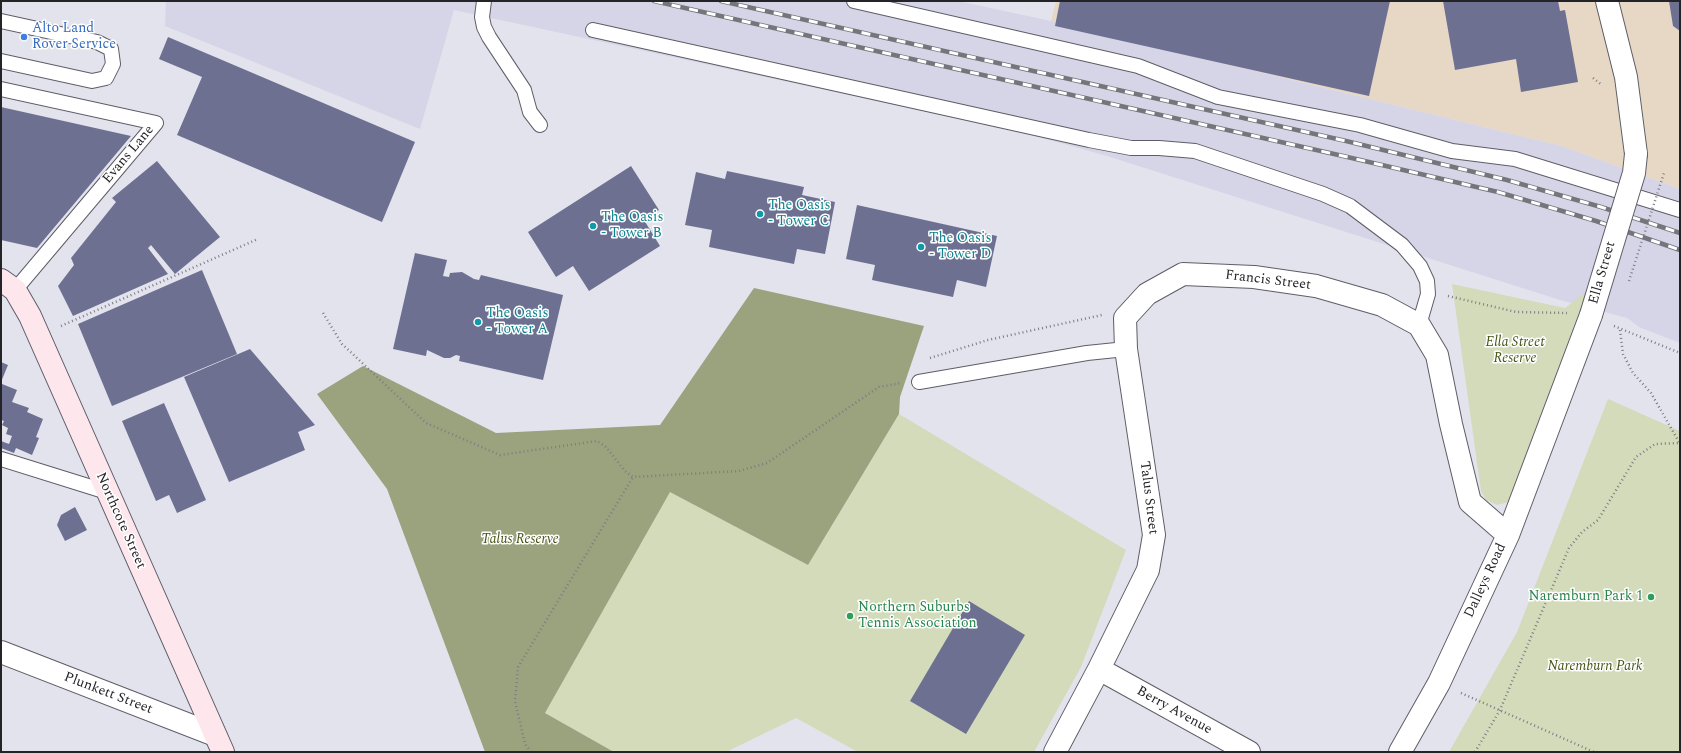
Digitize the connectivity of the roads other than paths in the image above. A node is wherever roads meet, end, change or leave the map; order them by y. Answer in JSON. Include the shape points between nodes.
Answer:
{"nodes":[{"id":1,"x":484,"y":1,"type":"edge"},
{"id":2,"x":854,"y":1,"type":"edge"},
{"id":3,"x":1607,"y":1,"type":"edge"},
{"id":4,"x":1,"y":22,"type":"edge"},
{"id":5,"x":592,"y":30,"type":"dead end"},
{"id":6,"x":1,"y":61,"type":"edge"},
{"id":7,"x":1,"y":89,"type":"edge"},
{"id":8,"x":540,"y":125,"type":"dead end"},
{"id":9,"x":1680,"y":210,"type":"edge"},
{"id":10,"x":8,"y":285,"type":"edge"},
{"id":11,"x":1125,"y":318,"type":"joint"},
{"id":12,"x":1419,"y":325,"type":"junction"},
{"id":13,"x":1126,"y":350,"type":"junction"},
{"id":14,"x":919,"y":382,"type":"road end"},
{"id":15,"x":1,"y":459,"type":"edge"},
{"id":16,"x":107,"y":492,"type":"junction"},
{"id":17,"x":1508,"y":535,"type":"junction"},
{"id":18,"x":1,"y":652,"type":"edge"},
{"id":19,"x":1099,"y":669,"type":"junction"},
{"id":20,"x":219,"y":744,"type":"edge"},
{"id":21,"x":1054,"y":752,"type":"edge"},
{"id":22,"x":1249,"y":752,"type":"edge"},
{"id":23,"x":1400,"y":752,"type":"edge"}],
"edges":[{"from":1,"to":8,"type":"lane","via":[[484,27],[524,90],[530,112]]},
{"from":2,"to":9,"type":"lane","via":[[1138,66],[1218,96],[1360,125],[1452,151],[1515,159]]},
{"from":3,"to":17,"type":"street","name":"Ella Street","bridge":true,"via":[[1626,77],[1636,154],[1634,173],[1582,314]]},
{"from":4,"to":6,"type":"lane","via":[[97,42],[111,49],[113,64],[106,78],[92,81]]},
{"from":5,"to":12,"type":"lane","via":[[1089,140],[1132,148],[1195,151],[1323,194],[1350,206],[1402,245],[1420,266],[1427,281],[1428,294]]},
{"from":7,"to":10,"type":"lane","name":"Evans Lane","via":[[156,123]]},
{"from":10,"to":16,"type":"street","name":"Northcote Street","via":[[30,316]]},
{"from":11,"to":12,"type":"street","name":"Francis Street","via":[[1147,294],[1183,274],[1254,277],[1316,286],[1382,305]]},
{"from":11,"to":13,"type":"street","name":"Talus Street"},
{"from":12,"to":17,"type":"street","name":"Dalleys Road","via":[[1437,355],[1470,502]]},
{"from":13,"to":14,"type":"lane","via":[[1087,353]]},
{"from":13,"to":19,"type":"street","name":"Talus Street","via":[[1154,535],[1148,570]]},
{"from":15,"to":16,"type":"lane"},
{"from":16,"to":20,"type":"street","name":"Northcote Street"},
{"from":17,"to":23,"type":"street","name":"Dalleys Road","via":[[1439,683]]},
{"from":18,"to":20,"type":"street","name":"Plunkett Street"},
{"from":19,"to":21,"type":"street","name":"Talus Street"},
{"from":19,"to":22,"type":"street","name":"Berry Avenue"}]}
